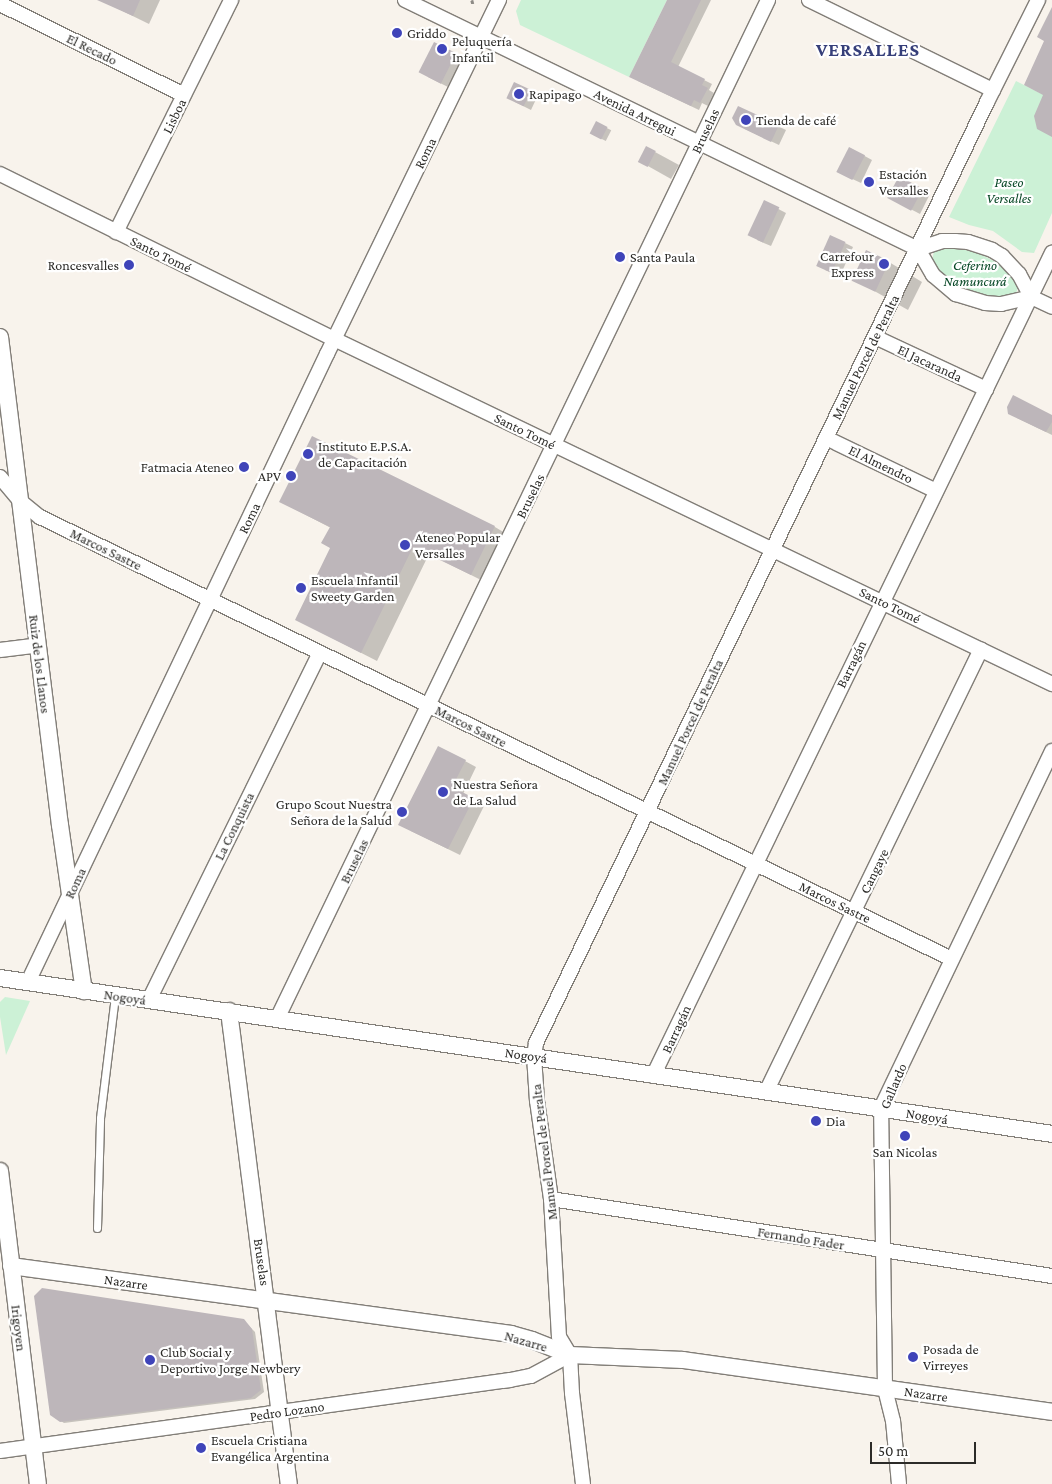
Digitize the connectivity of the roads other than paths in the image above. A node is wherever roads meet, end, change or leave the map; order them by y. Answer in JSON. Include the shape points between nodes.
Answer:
{"nodes":[{"id":1,"x":231,"y":0,"type":"edge"},
{"id":2,"x":406,"y":0,"type":"edge"},
{"id":3,"x":499,"y":0,"type":"edge"},
{"id":4,"x":768,"y":0,"type":"edge"},
{"id":5,"x":808,"y":0,"type":"edge"},
{"id":6,"x":1038,"y":0,"type":"edge"},
{"id":7,"x":0,"y":4,"type":"edge"},
{"id":8,"x":481,"y":37,"type":"junction"},
{"id":9,"x":993,"y":90,"type":"junction"},
{"id":10,"x":184,"y":95,"type":"junction"},
{"id":11,"x":700,"y":143,"type":"junction"},
{"id":12,"x":0,"y":174,"type":"edge"},
{"id":13,"x":116,"y":232,"type":"junction"},
{"id":14,"x":918,"y":249,"type":"junction"},
{"id":15,"x":1052,"y":253,"type":"edge"},
{"id":16,"x":1030,"y":297,"type":"junction"},
{"id":17,"x":1052,"y":307,"type":"edge"},
{"id":18,"x":0,"y":337,"type":"edge"},
{"id":19,"x":875,"y":337,"type":"junction"},
{"id":20,"x":334,"y":339,"type":"junction"},
{"id":21,"x":986,"y":389,"type":"junction"},
{"id":22,"x":826,"y":438,"type":"junction"},
{"id":23,"x":555,"y":445,"type":"junction"},
{"id":24,"x":0,"y":477,"type":"edge"},
{"id":25,"x":936,"y":491,"type":"junction"},
{"id":26,"x":20,"y":501,"type":"junction"},
{"id":27,"x":772,"y":549,"type":"junction"},
{"id":28,"x":210,"y":600,"type":"junction"},
{"id":29,"x":882,"y":601,"type":"junction"},
{"id":30,"x":38,"y":645,"type":"junction"},
{"id":31,"x":981,"y":649,"type":"junction"},
{"id":32,"x":0,"y":650,"type":"edge"},
{"id":33,"x":320,"y":653,"type":"junction"},
{"id":34,"x":1052,"y":684,"type":"edge"},
{"id":35,"x":429,"y":706,"type":"junction"},
{"id":36,"x":1052,"y":751,"type":"edge"},
{"id":37,"x":647,"y":811,"type":"junction"},
{"id":38,"x":755,"y":864,"type":"junction"},
{"id":39,"x":70,"y":894,"type":"junction"},
{"id":40,"x":855,"y":911,"type":"junction"},
{"id":41,"x":952,"y":959,"type":"junction"},
{"id":42,"x":0,"y":978,"type":"edge"},
{"id":43,"x":28,"y":982,"type":"junction"},
{"id":44,"x":84,"y":991,"type":"junction"},
{"id":45,"x":115,"y":995,"type":"junction"},
{"id":46,"x":149,"y":1000,"type":"junction"},
{"id":47,"x":229,"y":1011,"type":"junction"},
{"id":48,"x":277,"y":1019,"type":"junction"},
{"id":49,"x":534,"y":1056,"type":"junction"},
{"id":50,"x":653,"y":1076,"type":"junction"},
{"id":51,"x":766,"y":1092,"type":"junction"},
{"id":52,"x":881,"y":1108,"type":"junction"},
{"id":53,"x":1052,"y":1134,"type":"edge"},
{"id":54,"x":0,"y":1171,"type":"edge"},
{"id":55,"x":551,"y":1199,"type":"junction"},
{"id":56,"x":97,"y":1228,"type":"dead end"},
{"id":57,"x":883,"y":1251,"type":"junction"},
{"id":58,"x":6,"y":1265,"type":"edge"},
{"id":59,"x":1052,"y":1276,"type":"edge"},
{"id":60,"x":268,"y":1302,"type":"junction"},
{"id":61,"x":570,"y":1355,"type":"junction"},
{"id":62,"x":885,"y":1388,"type":"junction"},
{"id":63,"x":280,"y":1412,"type":"junction"},
{"id":64,"x":1052,"y":1412,"type":"edge"},
{"id":65,"x":34,"y":1445,"type":"junction"},
{"id":66,"x":0,"y":1451,"type":"edge"},
{"id":67,"x":38,"y":1484,"type":"edge"},
{"id":68,"x":289,"y":1484,"type":"edge"},
{"id":69,"x":583,"y":1484,"type":"edge"},
{"id":70,"x":899,"y":1484,"type":"edge"}],
"edges":[{"from":1,"to":10,"type":"street","name":"Lisboa"},
{"from":2,"to":8,"type":"street","name":"Avenida Arregui"},
{"from":3,"to":8,"type":"street","name":"Roma"},
{"from":4,"to":11,"type":"street","name":"Bruselas"},
{"from":5,"to":9,"type":"street"},
{"from":6,"to":9,"type":"street","name":"Manuel Porcel de Peralta"},
{"from":7,"to":10,"type":"street","name":"El Recado"},
{"from":8,"to":11,"type":"street","name":"Avenida Arregui"},
{"from":8,"to":20,"type":"street","name":"Roma"},
{"from":9,"to":14,"type":"street","name":"Manuel Porcel de Peralta"},
{"from":10,"to":13,"type":"street","name":"Lisboa"},
{"from":11,"to":14,"type":"street","name":"Avenida Arregui"},
{"from":11,"to":23,"type":"street","name":"Bruselas"},
{"from":12,"to":13,"type":"street","name":"Santo Tomé"},
{"from":13,"to":20,"type":"street","name":"Santo Tomé"},
{"from":14,"to":16,"type":"street","via":[[933,275],[956,294],[970,300],[1001,304]]},
{"from":14,"to":16,"type":"street","via":[[942,241],[955,241],[992,250],[1020,274]]},
{"from":14,"to":19,"type":"street","name":"Manuel Porcel de Peralta"},
{"from":15,"to":16,"type":"street","name":"Barragán"},
{"from":16,"to":17,"type":"street"},
{"from":16,"to":21,"type":"street","name":"Barragán"},
{"from":18,"to":26,"type":"street","name":"Ruiz de los Llanos"},
{"from":19,"to":21,"type":"street","name":"El Jacaranda"},
{"from":19,"to":22,"type":"street","name":"Manuel Porcel de Peralta"},
{"from":20,"to":23,"type":"street","name":"Santo Tomé"},
{"from":20,"to":28,"type":"street","name":"Roma"},
{"from":21,"to":25,"type":"street","name":"Barragán"},
{"from":22,"to":25,"type":"street","name":"El Almendro"},
{"from":22,"to":27,"type":"street","name":"Manuel Porcel de Peralta"},
{"from":23,"to":27,"type":"street","name":"Santo Tomé"},
{"from":23,"to":35,"type":"street","name":"Bruselas"},
{"from":24,"to":26,"type":"street","name":"Marcos Sastre"},
{"from":25,"to":29,"type":"street","name":"Barragán"},
{"from":26,"to":28,"type":"street","name":"Marcos Sastre","via":[[40,517]]},
{"from":26,"to":30,"type":"street","name":"Ruiz de los Llanos"},
{"from":27,"to":29,"type":"street","name":"Santo Tomé"},
{"from":27,"to":37,"type":"street","name":"Manuel Porcel de Peralta"},
{"from":28,"to":33,"type":"street","name":"Marcos Sastre"},
{"from":28,"to":39,"type":"street","name":"Roma"},
{"from":29,"to":31,"type":"street","name":"Santo Tomé"},
{"from":29,"to":38,"type":"street","name":"Barragán"},
{"from":30,"to":32,"type":"street"},
{"from":30,"to":39,"type":"street","name":"Ruiz de los Llanos"},
{"from":31,"to":34,"type":"street","name":"Santo Tomé"},
{"from":31,"to":40,"type":"street","name":"Cangaye"},
{"from":33,"to":35,"type":"street","name":"Marcos Sastre"},
{"from":33,"to":46,"type":"street","name":"La Conquista"},
{"from":35,"to":37,"type":"street","name":"Marcos Sastre"},
{"from":35,"to":48,"type":"street","name":"Bruselas"},
{"from":36,"to":41,"type":"street","name":"Gallardo"},
{"from":37,"to":38,"type":"street","name":"Marcos Sastre"},
{"from":37,"to":49,"type":"street","name":"Manuel Porcel de Peralta","via":[[536,1043]]},
{"from":38,"to":40,"type":"street","name":"Marcos Sastre"},
{"from":38,"to":50,"type":"street","name":"Barragán"},
{"from":39,"to":43,"type":"street","name":"Roma"},
{"from":39,"to":44,"type":"street","name":"Ruiz de los Llanos"},
{"from":40,"to":41,"type":"street","name":"Marcos Sastre"},
{"from":40,"to":51,"type":"street","name":"Cangaye"},
{"from":41,"to":52,"type":"street","name":"Gallardo"},
{"from":42,"to":43,"type":"street","name":"Nogoyá"},
{"from":43,"to":44,"type":"street","name":"Nogoyá"},
{"from":44,"to":45,"type":"street","name":"Nogoyá"},
{"from":45,"to":46,"type":"street","name":"Nogoyá"},
{"from":45,"to":56,"type":"lane","via":[[100,1118]]},
{"from":46,"to":47,"type":"street","name":"Nogoyá"},
{"from":47,"to":48,"type":"street","name":"Nogoyá"},
{"from":47,"to":60,"type":"street","name":"Bruselas"},
{"from":48,"to":49,"type":"street","name":"Nogoyá"},
{"from":49,"to":50,"type":"street","name":"Nogoyá"},
{"from":49,"to":55,"type":"street","name":"Manuel Porcel de Peralta"},
{"from":50,"to":51,"type":"street","name":"Nogoyá"},
{"from":51,"to":52,"type":"street","name":"Nogoyá"},
{"from":52,"to":53,"type":"street","name":"Nogoyá"},
{"from":52,"to":57,"type":"street","name":"Gallardo"},
{"from":54,"to":58,"type":"street","name":"Irigoyen"},
{"from":55,"to":57,"type":"street","name":"Fernando Fader"},
{"from":55,"to":61,"type":"street","name":"Manuel Porcel de Peralta","via":[[559,1337]]},
{"from":57,"to":59,"type":"street","name":"Fernando Fader"},
{"from":57,"to":62,"type":"street","name":"Gallardo"},
{"from":58,"to":60,"type":"street","name":"Nazarre"},
{"from":58,"to":65,"type":"street","name":"Irigoyen"},
{"from":60,"to":61,"type":"street","name":"Nazarre","via":[[511,1334]]},
{"from":60,"to":63,"type":"street","name":"Bruselas"},
{"from":61,"to":62,"type":"street","name":"Nazarre","via":[[683,1360]]},
{"from":61,"to":63,"type":"street","name":"Pedro Lozano","via":[[531,1376]]},
{"from":61,"to":69,"type":"street","name":"Manuel Porcel de Peralta"},
{"from":62,"to":64,"type":"street","name":"Nazarre"},
{"from":62,"to":70,"type":"street","name":"Gallardo","via":[[893,1421]]},
{"from":63,"to":65,"type":"street","name":"Pedro Lozano"},
{"from":63,"to":68,"type":"street","name":"Bruselas"},
{"from":65,"to":66,"type":"street","name":"Pedro Lozano"},
{"from":65,"to":67,"type":"street","name":"Irigoyen"}]}
